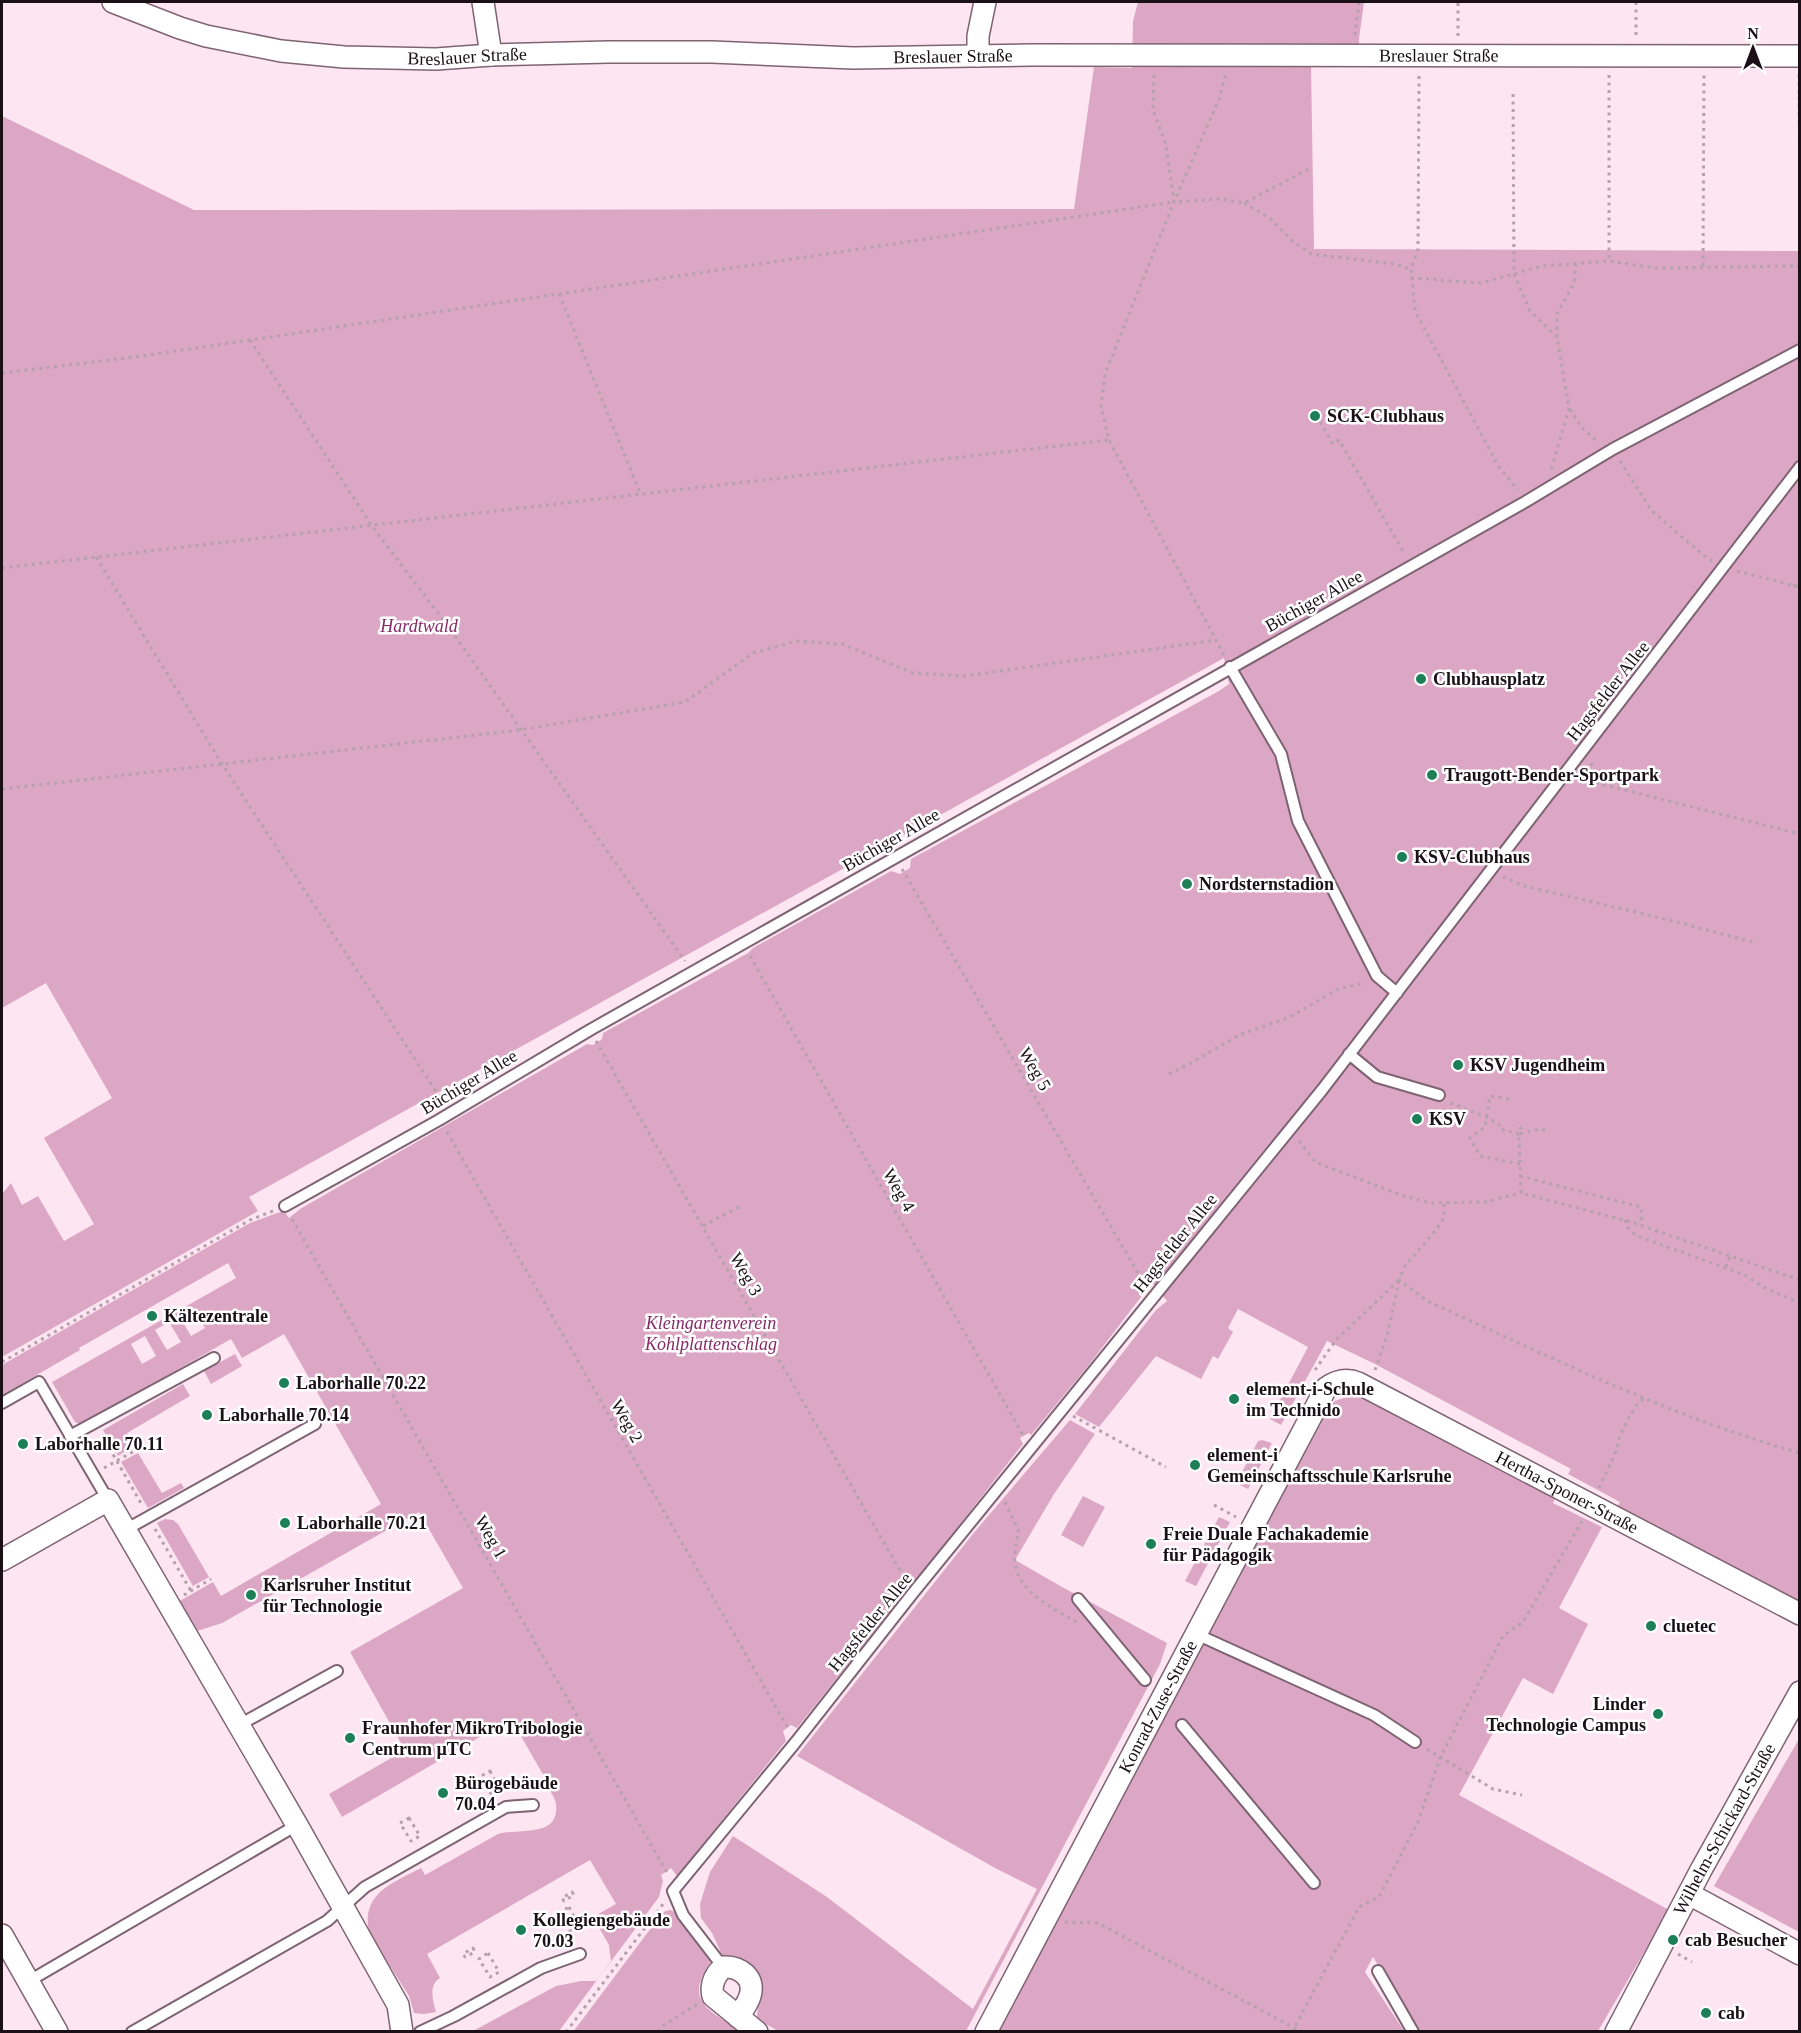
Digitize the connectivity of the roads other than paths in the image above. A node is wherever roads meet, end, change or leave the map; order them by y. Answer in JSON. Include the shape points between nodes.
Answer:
{"nodes":[{"id":1,"x":113,"y":2,"type":"edge"},
{"id":2,"x":483,"y":2,"type":"edge"},
{"id":3,"x":985,"y":2,"type":"edge"},
{"id":4,"x":150,"y":9,"type":"edge"},
{"id":5,"x":491,"y":55,"type":"junction"},
{"id":6,"x":978,"y":56,"type":"junction"},
{"id":7,"x":1799,"y":56,"type":"edge"},
{"id":8,"x":1800,"y":350,"type":"edge"},
{"id":9,"x":1800,"y":467,"type":"edge"},
{"id":10,"x":1230,"y":667,"type":"junction"},
{"id":11,"x":1396,"y":993,"type":"junction"},
{"id":12,"x":1349,"y":1054,"type":"junction"},
{"id":13,"x":1439,"y":1095,"type":"road end"},
{"id":14,"x":285,"y":1206,"type":"road end"},
{"id":15,"x":214,"y":1358,"type":"dead end"},
{"id":16,"x":1332,"y":1384,"type":"joint"},
{"id":17,"x":2,"y":1403,"type":"edge"},
{"id":18,"x":315,"y":1424,"type":"dead end"},
{"id":19,"x":70,"y":1436,"type":"junction"},
{"id":20,"x":108,"y":1500,"type":"junction"},
{"id":21,"x":125,"y":1530,"type":"junction"},
{"id":22,"x":2,"y":1560,"type":"edge"},
{"id":23,"x":1078,"y":1599,"type":"dead end"},
{"id":24,"x":1800,"y":1614,"type":"edge"},
{"id":25,"x":1196,"y":1634,"type":"junction"},
{"id":26,"x":337,"y":1671,"type":"dead end"},
{"id":27,"x":1145,"y":1680,"type":"dead end"},
{"id":28,"x":1800,"y":1692,"type":"edge"},
{"id":29,"x":239,"y":1725,"type":"junction"},
{"id":30,"x":1182,"y":1725,"type":"dead end"},
{"id":31,"x":1415,"y":1742,"type":"dead end"},
{"id":32,"x":533,"y":1805,"type":"dead end"},
{"id":33,"x":297,"y":1825,"type":"junction"},
{"id":34,"x":1314,"y":1883,"type":"dead end"},
{"id":35,"x":1689,"y":1894,"type":"junction"},
{"id":36,"x":342,"y":1906,"type":"junction"},
{"id":37,"x":2,"y":1935,"type":"edge"},
{"id":38,"x":580,"y":1954,"type":"dead end"},
{"id":39,"x":1800,"y":1954,"type":"edge"},
{"id":40,"x":723,"y":1967,"type":"junction"},
{"id":41,"x":1378,"y":1971,"type":"dead end"},
{"id":42,"x":29,"y":1981,"type":"junction"},
{"id":43,"x":738,"y":2017,"type":"junction"},
{"id":44,"x":57,"y":2031,"type":"edge"},
{"id":45,"x":132,"y":2031,"type":"edge"},
{"id":46,"x":402,"y":2031,"type":"edge"},
{"id":47,"x":420,"y":2031,"type":"edge"},
{"id":48,"x":757,"y":2031,"type":"edge"},
{"id":49,"x":986,"y":2031,"type":"edge"},
{"id":50,"x":1413,"y":2031,"type":"edge"},
{"id":51,"x":1616,"y":2031,"type":"edge"}],
"edges":[{"from":1,"to":4,"type":"street","name":"Breslauer Straße"},
{"from":2,"to":5,"type":"street"},
{"from":3,"to":6,"type":"street"},
{"from":4,"to":5,"type":"street","name":"Breslauer Straße","via":[[180,28],[233,43],[313,55],[436,59]]},
{"from":5,"to":6,"type":"street","name":"Breslauer Straße","via":[[655,52]]},
{"from":6,"to":7,"type":"street","name":"Breslauer Straße"},
{"from":8,"to":10,"type":"lane","name":"Büchiger Allee","via":[[1613,449]]},
{"from":9,"to":11,"type":"lane","name":"Hagsfelder Allee"},
{"from":10,"to":11,"type":"lane","via":[[1281,754],[1298,821],[1377,976]]},
{"from":10,"to":14,"type":"lane","name":"Büchiger Allee"},
{"from":11,"to":12,"type":"lane","name":"Hagsfelder Allee"},
{"from":12,"to":13,"type":"lane","via":[[1377,1077]]},
{"from":12,"to":40,"type":"lane","name":"Hagsfelder Allee","via":[[673,1891],[683,1915]]},
{"from":15,"to":19,"type":"lane"},
{"from":16,"to":24,"type":"street","name":"Hertha-Sponer-Straße","via":[[1350,1380],[1366,1387]]},
{"from":16,"to":25,"type":"street","name":"Konrad-Zuse-Straße","via":[[1326,1388]]},
{"from":17,"to":19,"type":"lane","via":[[39,1382]]},
{"from":18,"to":21,"type":"lane"},
{"from":19,"to":20,"type":"lane"},
{"from":20,"to":21,"type":"street"},
{"from":20,"to":22,"type":"street"},
{"from":21,"to":29,"type":"street"},
{"from":23,"to":27,"type":"lane"},
{"from":25,"to":31,"type":"lane","via":[[1374,1715]]},
{"from":25,"to":49,"type":"street","name":"Konrad-Zuse-Straße"},
{"from":26,"to":29,"type":"lane"},
{"from":28,"to":35,"type":"street","name":"Wilhelm-Schickard-Straße"},
{"from":29,"to":33,"type":"street"},
{"from":30,"to":34,"type":"lane"},
{"from":32,"to":36,"type":"lane","via":[[506,1807],[365,1887]]},
{"from":33,"to":36,"type":"street"},
{"from":33,"to":42,"type":"lane"},
{"from":35,"to":39,"type":"street"},
{"from":35,"to":51,"type":"street","name":"Wilhelm-Schickard-Straße"},
{"from":36,"to":45,"type":"lane","via":[[327,1921]]},
{"from":36,"to":46,"type":"street","via":[[398,2006]]},
{"from":37,"to":42,"type":"street"},
{"from":38,"to":47,"type":"lane","via":[[541,1968]]},
{"from":40,"to":43,"type":"street","via":[[713,1982],[713,1996]]},
{"from":40,"to":43,"type":"street","via":[[741,1970],[748,1977],[750,1996]]},
{"from":41,"to":50,"type":"lane"},
{"from":42,"to":44,"type":"street"},
{"from":43,"to":48,"type":"street"}]}
